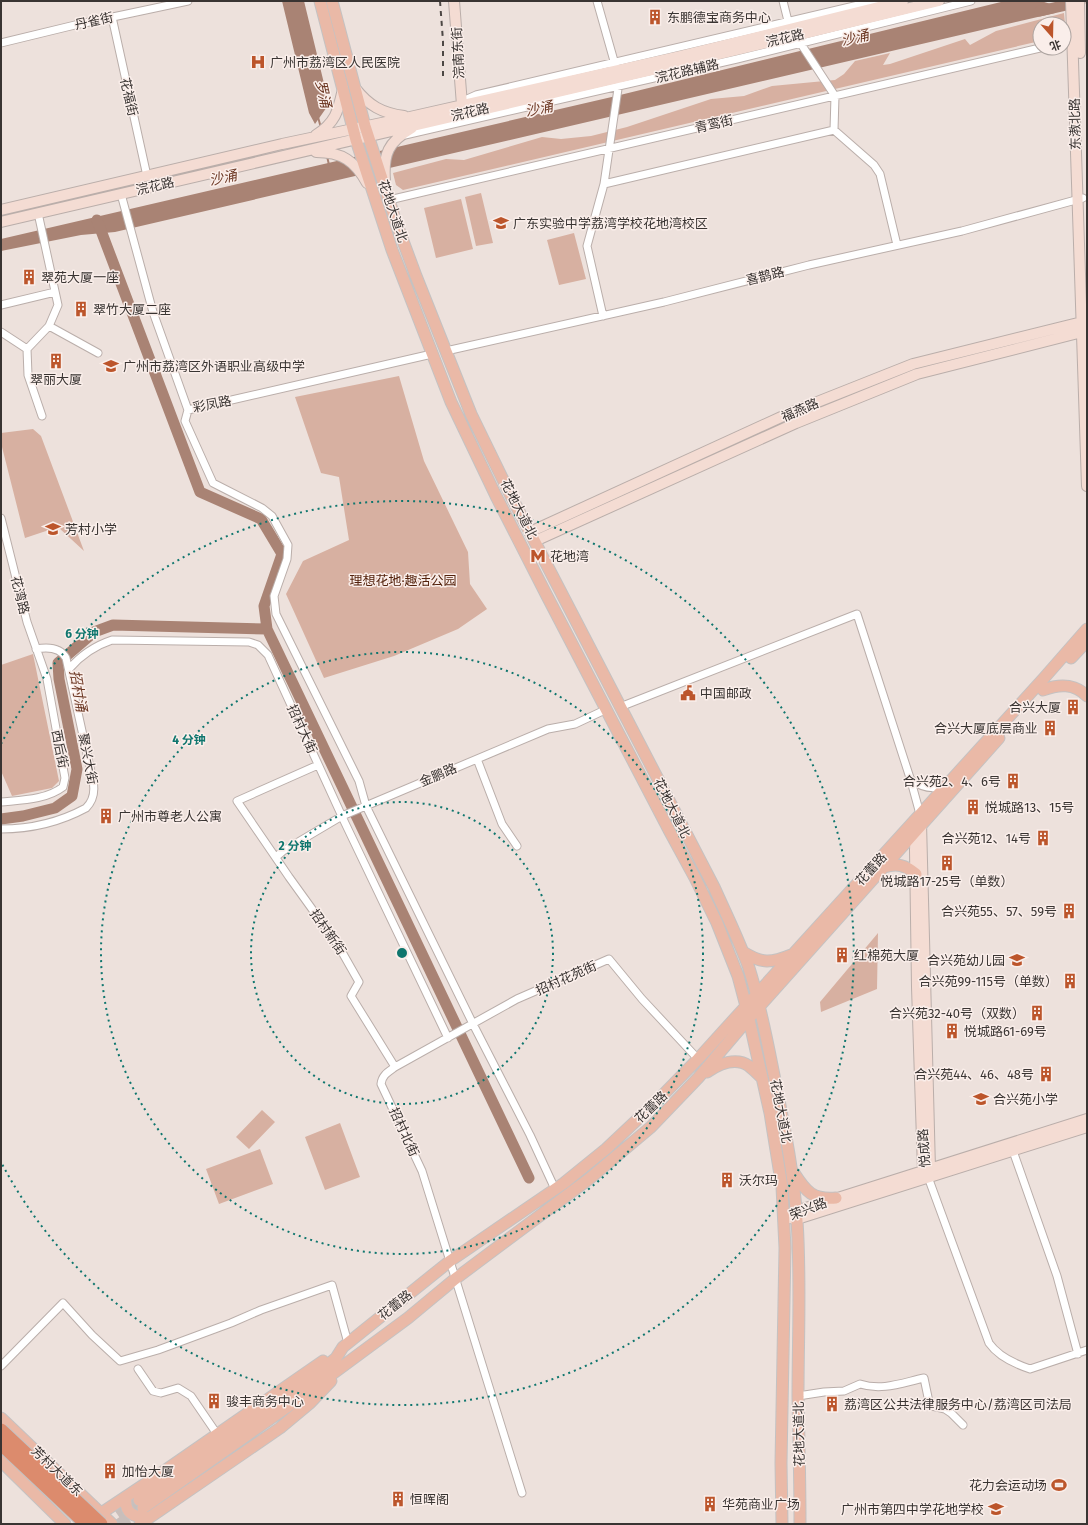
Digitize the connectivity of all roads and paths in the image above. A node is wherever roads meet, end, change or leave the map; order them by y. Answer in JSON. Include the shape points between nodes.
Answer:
{"nodes":[{"id":1,"x":188,"y":1,"type":"edge"},
{"id":2,"x":320,"y":1,"type":"edge"},
{"id":3,"x":332,"y":1,"type":"edge"},
{"id":4,"x":454,"y":1,"type":"edge"},
{"id":5,"x":597,"y":1,"type":"edge"},
{"id":6,"x":783,"y":1,"type":"edge"},
{"id":7,"x":875,"y":1,"type":"edge"},
{"id":8,"x":903,"y":1,"type":"edge"},
{"id":9,"x":938,"y":1,"type":"edge"},
{"id":10,"x":971,"y":1,"type":"edge"},
{"id":11,"x":1064,"y":1,"type":"edge"},
{"id":12,"x":1075,"y":6,"type":"edge"},
{"id":13,"x":112,"y":18,"type":"junction"},
{"id":14,"x":1072,"y":21,"type":"edge"},
{"id":15,"x":789,"y":26,"type":"junction"},
{"id":16,"x":1,"y":43,"type":"edge"},
{"id":17,"x":801,"y":44,"type":"junction"},
{"id":18,"x":1032,"y":50,"type":"edge"},
{"id":19,"x":1069,"y":56,"type":"edge"},
{"id":20,"x":605,"y":73,"type":"junction"},
{"id":21,"x":617,"y":75,"type":"junction"},
{"id":22,"x":354,"y":86,"type":"junction"},
{"id":23,"x":343,"y":89,"type":"junction"},
{"id":24,"x":835,"y":96,"type":"junction"},
{"id":25,"x":462,"y":105,"type":"junction"},
{"id":26,"x":410,"y":117,"type":"junction"},
{"id":27,"x":419,"y":128,"type":"junction"},
{"id":28,"x":834,"y":130,"type":"junction"},
{"id":29,"x":367,"y":132,"type":"junction"},
{"id":30,"x":402,"y":132,"type":"junction"},
{"id":31,"x":355,"y":134,"type":"junction"},
{"id":32,"x":315,"y":136,"type":"junction"},
{"id":33,"x":610,"y":149,"type":"junction"},
{"id":34,"x":320,"y":150,"type":"junction"},
{"id":35,"x":147,"y":176,"type":"junction"},
{"id":36,"x":604,"y":184,"type":"junction"},
{"id":37,"x":371,"y":188,"type":"junction"},
{"id":38,"x":386,"y":188,"type":"junction"},
{"id":39,"x":121,"y":194,"type":"junction"},
{"id":40,"x":1080,"y":199,"type":"junction"},
{"id":41,"x":1,"y":210,"type":"edge"},
{"id":42,"x":38,"y":214,"type":"junction"},
{"id":43,"x":1,"y":222,"type":"edge"},
{"id":44,"x":897,"y":246,"type":"junction"},
{"id":45,"x":1087,"y":276,"type":"edge"},
{"id":46,"x":55,"y":292,"type":"junction"},
{"id":47,"x":1,"y":305,"type":"edge"},
{"id":48,"x":603,"y":316,"type":"junction"},
{"id":49,"x":49,"y":326,"type":"junction"},
{"id":50,"x":1082,"y":327,"type":"junction"},
{"id":51,"x":1,"y":332,"type":"edge"},
{"id":52,"x":27,"y":349,"type":"junction"},
{"id":53,"x":446,"y":351,"type":"junction"},
{"id":54,"x":98,"y":353,"type":"dead end"},
{"id":55,"x":432,"y":354,"type":"junction"},
{"id":56,"x":188,"y":410,"type":"junction"},
{"id":57,"x":42,"y":416,"type":"dead end"},
{"id":58,"x":1087,"y":486,"type":"edge"},
{"id":59,"x":1,"y":518,"type":"edge"},
{"id":60,"x":532,"y":536,"type":"junction"},
{"id":61,"x":1087,"y":629,"type":"edge"},
{"id":62,"x":1087,"y":641,"type":"edge"},
{"id":63,"x":36,"y":649,"type":"junction"},
{"id":64,"x":68,"y":666,"type":"junction"},
{"id":65,"x":1043,"y":690,"type":"junction"},
{"id":66,"x":1087,"y":696,"type":"edge"},
{"id":67,"x":620,"y":707,"type":"junction"},
{"id":68,"x":607,"y":709,"type":"junction"},
{"id":69,"x":477,"y":759,"type":"junction"},
{"id":70,"x":318,"y":765,"type":"junction"},
{"id":71,"x":910,"y":779,"type":"junction"},
{"id":72,"x":947,"y":784,"type":"junction"},
{"id":73,"x":1,"y":802,"type":"edge"},
{"id":74,"x":363,"y":807,"type":"junction"},
{"id":75,"x":344,"y":816,"type":"junction"},
{"id":76,"x":919,"y":823,"type":"junction"},
{"id":77,"x":1,"y":829,"type":"edge"},
{"id":78,"x":517,"y":846,"type":"dead end"},
{"id":79,"x":276,"y":857,"type":"junction"},
{"id":80,"x":884,"y":867,"type":"junction"},
{"id":81,"x":916,"y":874,"type":"junction"},
{"id":82,"x":743,"y":952,"type":"junction"},
{"id":83,"x":794,"y":954,"type":"junction"},
{"id":84,"x":756,"y":994,"type":"junction"},
{"id":85,"x":746,"y":1006,"type":"junction"},
{"id":86,"x":759,"y":1007,"type":"junction"},
{"id":87,"x":749,"y":1018,"type":"junction"},
{"id":88,"x":471,"y":1025,"type":"junction"},
{"id":89,"x":449,"y":1037,"type":"junction"},
{"id":90,"x":698,"y":1059,"type":"junction"},
{"id":91,"x":395,"y":1067,"type":"junction"},
{"id":92,"x":761,"y":1077,"type":"junction"},
{"id":93,"x":698,"y":1078,"type":"junction"},
{"id":94,"x":1087,"y":1119,"type":"edge"},
{"id":95,"x":1087,"y":1127,"type":"edge"},
{"id":96,"x":1012,"y":1151,"type":"junction"},
{"id":97,"x":792,"y":1170,"type":"junction"},
{"id":98,"x":927,"y":1172,"type":"junction"},
{"id":99,"x":555,"y":1189,"type":"junction"},
{"id":100,"x":836,"y":1198,"type":"junction"},
{"id":101,"x":797,"y":1215,"type":"junction"},
{"id":102,"x":784,"y":1218,"type":"junction"},
{"id":103,"x":450,"y":1261,"type":"junction"},
{"id":104,"x":455,"y":1279,"type":"junction"},
{"id":105,"x":424,"y":1282,"type":"junction"},
{"id":106,"x":434,"y":1296,"type":"junction"},
{"id":107,"x":345,"y":1345,"type":"junction"},
{"id":108,"x":1087,"y":1350,"type":"edge"},
{"id":109,"x":1078,"y":1354,"type":"junction"},
{"id":110,"x":352,"y":1359,"type":"junction"},
{"id":111,"x":1,"y":1366,"type":"edge"},
{"id":112,"x":138,"y":1369,"type":"dead end"},
{"id":113,"x":798,"y":1396,"type":"junction"},
{"id":114,"x":1,"y":1418,"type":"edge"},
{"id":115,"x":963,"y":1425,"type":"dead end"},
{"id":116,"x":1,"y":1430,"type":"edge"},
{"id":117,"x":217,"y":1434,"type":"junction"},
{"id":118,"x":1,"y":1444,"type":"edge"},
{"id":119,"x":1,"y":1461,"type":"edge"},
{"id":120,"x":53,"y":1468,"type":"junction"},
{"id":121,"x":31,"y":1490,"type":"junction"},
{"id":122,"x":522,"y":1493,"type":"dead end"},
{"id":123,"x":126,"y":1497,"type":"junction"},
{"id":124,"x":101,"y":1519,"type":"edge"},
{"id":125,"x":144,"y":1521,"type":"edge"},
{"id":126,"x":65,"y":1524,"type":"edge"},
{"id":127,"x":85,"y":1524,"type":"edge"},
{"id":128,"x":112,"y":1524,"type":"edge"},
{"id":129,"x":782,"y":1524,"type":"edge"},
{"id":130,"x":800,"y":1524,"type":"edge"}],
"edges":[{"from":1,"to":13,"type":"street","name":"丹雀街"},
{"from":2,"to":23,"type":"main road","name":"花地大道北"},
{"from":3,"to":22,"type":"main road","name":"花地大道北"},
{"from":4,"to":25,"type":"main road","name":"浣南东街"},
{"from":5,"to":21,"type":"street"},
{"from":6,"to":15,"type":"street"},
{"from":7,"to":15,"type":"street"},
{"from":8,"to":15,"type":"main road","name":"浣花路"},
{"from":9,"to":21,"type":"main road","name":"浣花路"},
{"from":10,"to":17,"type":"street","name":"浣花路辅路"},
{"from":11,"to":12,"type":"main road"},
{"from":12,"to":14,"type":"main road","name":"东漖北路"},
{"from":12,"to":40,"type":"main road","name":"东漖北路","via":[[1080,112]]},
{"from":13,"to":16,"type":"street","name":"丹雀街"},
{"from":13,"to":35,"type":"street","name":"花福街"},
{"from":15,"to":21,"type":"main road","name":"浣花路","via":[[737,38]]},
{"from":17,"to":21,"type":"street","name":"浣花路辅路"},
{"from":17,"to":24,"type":"street"},
{"from":18,"to":24,"type":"street","name":"青鸾街"},
{"from":19,"to":40,"type":"main road","name":"东漖北路"},
{"from":20,"to":21,"type":"main road","name":"浣花路"},
{"from":20,"to":25,"type":"main road","name":"浣花路"},
{"from":20,"to":27,"type":"main road","name":"浣花路"},
{"from":21,"to":27,"type":"street","name":"浣花路辅路"},
{"from":21,"to":33,"type":"street"},
{"from":22,"to":23,"type":"main road"},
{"from":22,"to":26,"type":"main road","via":[[368,103],[377,108]]},
{"from":22,"to":29,"type":"main road","name":"花地大道北"},
{"from":23,"to":31,"type":"main road","name":"花地大道北"},
{"from":23,"to":32,"type":"main road","via":[[337,113],[329,126]]},
{"from":24,"to":28,"type":"street"},
{"from":24,"to":33,"type":"street","name":"青鸾街"},
{"from":25,"to":26,"type":"main road","name":"浣花路"},
{"from":26,"to":29,"type":"main road","name":"浣花路"},
{"from":27,"to":30,"type":"main road","name":"浣花路"},
{"from":28,"to":36,"type":"street"},
{"from":28,"to":44,"type":"street","via":[[874,165],[880,174]]},
{"from":29,"to":30,"type":"main road","name":"浣花路"},
{"from":29,"to":31,"type":"main road","name":"浣花路"},
{"from":29,"to":38,"type":"main road","name":"花地大道北"},
{"from":30,"to":38,"type":"main road","via":[[390,147],[384,162]]},
{"from":31,"to":32,"type":"main road","name":"浣花路","via":[[338,132]]},
{"from":31,"to":34,"type":"main road","name":"浣花路","via":[[338,144]]},
{"from":31,"to":37,"type":"main road","name":"花地大道北"},
{"from":32,"to":35,"type":"main road","name":"浣花路"},
{"from":33,"to":36,"type":"street"},
{"from":33,"to":38,"type":"street","name":"青鸾街"},
{"from":34,"to":37,"type":"main road","via":[[347,158]]},
{"from":34,"to":39,"type":"main road","name":"浣花路","via":[[300,152]]},
{"from":35,"to":41,"type":"main road","name":"浣花路"},
{"from":36,"to":48,"type":"street","via":[[586,246]]},
{"from":37,"to":55,"type":"main road","name":"花地大道北"},
{"from":38,"to":53,"type":"main road","name":"花地大道北","via":[[416,276]]},
{"from":39,"to":42,"type":"main road","name":"浣花路"},
{"from":39,"to":56,"type":"street","name":"彩凤路","via":[[153,312]]},
{"from":40,"to":44,"type":"street","name":"喜鹊路"},
{"from":40,"to":45,"type":"main road","name":"东漖北路"},
{"from":40,"to":50,"type":"main road","name":"东漖北路"},
{"from":42,"to":43,"type":"main road","name":"浣花路"},
{"from":42,"to":46,"type":"street"},
{"from":44,"to":48,"type":"street","name":"喜鹊路"},
{"from":46,"to":47,"type":"street"},
{"from":46,"to":49,"type":"street","via":[[58,305]]},
{"from":48,"to":53,"type":"street","name":"喜鹊路"},
{"from":49,"to":52,"type":"street"},
{"from":49,"to":54,"type":"street"},
{"from":50,"to":58,"type":"main road","name":"东漖北路"},
{"from":50,"to":60,"type":"main road","name":"福燕路","via":[[917,374]]},
{"from":51,"to":52,"type":"street"},
{"from":52,"to":57,"type":"street","via":[[28,375]]},
{"from":53,"to":60,"type":"main road","name":"花地大道北","via":[[471,414]]},
{"from":55,"to":56,"type":"street","name":"彩凤路"},
{"from":55,"to":68,"type":"main road","name":"花地大道北","via":[[451,402],[496,496]]},
{"from":56,"to":74,"type":"street","via":[[185,421],[213,483],[262,508],[272,516],[288,545],[287,559],[274,596],[276,614],[359,781]]},
{"from":59,"to":63,"type":"street","name":"花湾路"},
{"from":60,"to":67,"type":"main road","name":"花地大道北"},
{"from":61,"to":72,"type":"main road","name":"花蕾路"},
{"from":62,"to":65,"type":"main road","name":"花蕾路"},
{"from":63,"to":64,"type":"street","via":[[48,648],[63,653]]},
{"from":63,"to":73,"type":"street","name":"西后街","via":[[47,679],[65,782],[53,793]]},
{"from":64,"to":70,"type":"street","name":"招村大街","via":[[100,644],[112,640],[249,642],[258,645],[268,655]]},
{"from":64,"to":77,"type":"street","name":"聚兴大街","via":[[94,795],[90,804],[79,812],[46,824]]},
{"from":65,"to":66,"type":"main road","via":[[1065,685],[1080,690]]},
{"from":65,"to":76,"type":"main road","name":"花蕾路"},
{"from":67,"to":71,"type":"street","via":[[858,614]]},
{"from":67,"to":82,"type":"main road","name":"花地大道北","via":[[714,887]]},
{"from":68,"to":69,"type":"street","name":"金鹏路","via":[[575,724],[548,729]]},
{"from":68,"to":85,"type":"main road","name":"花地大道北","via":[[695,878],[733,963]]},
{"from":69,"to":74,"type":"street","name":"金鹏路"},
{"from":69,"to":78,"type":"street","via":[[502,824]]},
{"from":70,"to":75,"type":"street","name":"招村大街"},
{"from":70,"to":79,"type":"street","name":"招村新街","via":[[237,801]]},
{"from":71,"to":72,"type":"street","via":[[928,788],[939,788]]},
{"from":71,"to":76,"type":"street"},
{"from":72,"to":76,"type":"main road","name":"花蕾路"},
{"from":74,"to":75,"type":"street","name":"金鹏路"},
{"from":74,"to":88,"type":"street"},
{"from":75,"to":79,"type":"street","name":"金鹏路"},
{"from":75,"to":89,"type":"street","name":"招村大街"},
{"from":76,"to":80,"type":"main road","name":"花蕾路"},
{"from":76,"to":81,"type":"main road","name":"悦成路"},
{"from":76,"to":83,"type":"main road","name":"花蕾路"},
{"from":76,"to":98,"type":"main road","name":"悦成路"},
{"from":79,"to":91,"type":"street","name":"招村新街","via":[[338,945],[359,982],[351,996]]},
{"from":80,"to":81,"type":"main road","via":[[892,864],[904,865]]},
{"from":80,"to":86,"type":"main road","name":"花蕾路"},
{"from":81,"to":98,"type":"main road","name":"悦成路","via":[[917,987]]},
{"from":82,"to":83,"type":"main road","via":[[756,960],[766,962]]},
{"from":82,"to":84,"type":"main road","name":"花地大道北"},
{"from":83,"to":84,"type":"main road","name":"花蕾路"},
{"from":84,"to":85,"type":"main road","name":"花蕾路"},
{"from":84,"to":86,"type":"main road","name":"花地大道北"},
{"from":85,"to":87,"type":"main road","name":"花地大道北"},
{"from":85,"to":90,"type":"main road","name":"花蕾路"},
{"from":86,"to":87,"type":"main road","name":"花蕾路"},
{"from":86,"to":97,"type":"main road","name":"花地大道北"},
{"from":87,"to":92,"type":"main road","name":"花地大道北"},
{"from":87,"to":93,"type":"main road","name":"花蕾路"},
{"from":88,"to":89,"type":"street","name":"招村花苑街"},
{"from":88,"to":90,"type":"street","name":"招村花苑街","via":[[517,999],[610,958],[642,999]]},
{"from":88,"to":99,"type":"street","via":[[530,1135]]},
{"from":89,"to":91,"type":"street","name":"招村北街"},
{"from":90,"to":99,"type":"main road","name":"花蕾路","via":[[606,1149]]},
{"from":91,"to":103,"type":"street","name":"招村北街","via":[[385,1074],[381,1084],[422,1171]]},
{"from":92,"to":93,"type":"main road","via":[[748,1065],[727,1062]]},
{"from":92,"to":102,"type":"main road","name":"花地大道北","via":[[770,1113],[782,1187]]},
{"from":93,"to":104,"type":"main road","name":"花蕾路","via":[[651,1127],[615,1158],[554,1207]]},
{"from":94,"to":98,"type":"main road","name":"荣兴路"},
{"from":95,"to":96,"type":"main road","name":"荣兴路"},
{"from":96,"to":98,"type":"main road","name":"荣兴路"},
{"from":96,"to":109,"type":"street","via":[[1057,1276]]},
{"from":97,"to":100,"type":"main road","via":[[801,1184],[814,1196]]},
{"from":97,"to":101,"type":"main road","name":"花地大道北"},
{"from":98,"to":100,"type":"main road","name":"荣兴路"},
{"from":98,"to":101,"type":"main road","name":"荣兴路"},
{"from":98,"to":109,"type":"street","via":[[987,1339],[995,1351],[1030,1369]]},
{"from":99,"to":103,"type":"main road","name":"花蕾路"},
{"from":100,"to":101,"type":"main road","name":"荣兴路"},
{"from":101,"to":102,"type":"main road","name":"荣兴路"},
{"from":101,"to":113,"type":"main road","name":"花地大道北","via":[[800,1328]]},
{"from":102,"to":129,"type":"main road","name":"花地大道北"},
{"from":103,"to":104,"type":"street","name":"招村北街"},
{"from":103,"to":105,"type":"main road","name":"花蕾路"},
{"from":104,"to":106,"type":"main road","name":"花蕾路"},
{"from":104,"to":122,"type":"street","name":"招村北街"},
{"from":105,"to":106,"type":"main road"},
{"from":105,"to":107,"type":"main road","name":"花蕾路"},
{"from":106,"to":110,"type":"main road","name":"花蕾路"},
{"from":107,"to":110,"type":"main road","name":"花蕾路","via":[[336,1358],[291,1394],[141,1504],[279,1413]]},
{"from":107,"to":111,"type":"street","via":[[332,1285],[120,1362],[63,1303]]},
{"from":107,"to":117,"type":"main road"},
{"from":108,"to":109,"type":"street"},
{"from":110,"to":125,"type":"main road","via":[[299,1414]]},
{"from":112,"to":117,"type":"street","via":[[153,1391],[161,1393],[178,1388],[191,1396]]},
{"from":113,"to":115,"type":"street","via":[[844,1391],[860,1384],[871,1388],[887,1387],[924,1378],[932,1406],[945,1409]]},
{"from":113,"to":130,"type":"main road","name":"花地大道北"},
{"from":114,"to":120,"type":"main road","name":"芳村大道东"},
{"from":116,"to":124,"type":"highway","name":"芳村大道东","bridge":true},
{"from":117,"to":123,"type":"main road"},
{"from":118,"to":127,"type":"highway","name":"芳村大道东","bridge":true},
{"from":119,"to":121,"type":"main road"},
{"from":120,"to":121,"type":"main road"},
{"from":120,"to":124,"type":"main road","name":"芳村大道东"},
{"from":121,"to":126,"type":"main road"},
{"from":123,"to":124,"type":"main road"},
{"from":123,"to":125,"type":"main road","via":[[125,1503],[131,1514]]},
{"from":124,"to":127,"type":"main road"},
{"from":124,"to":128,"type":"main road","name":"芳村大道东"}]}
